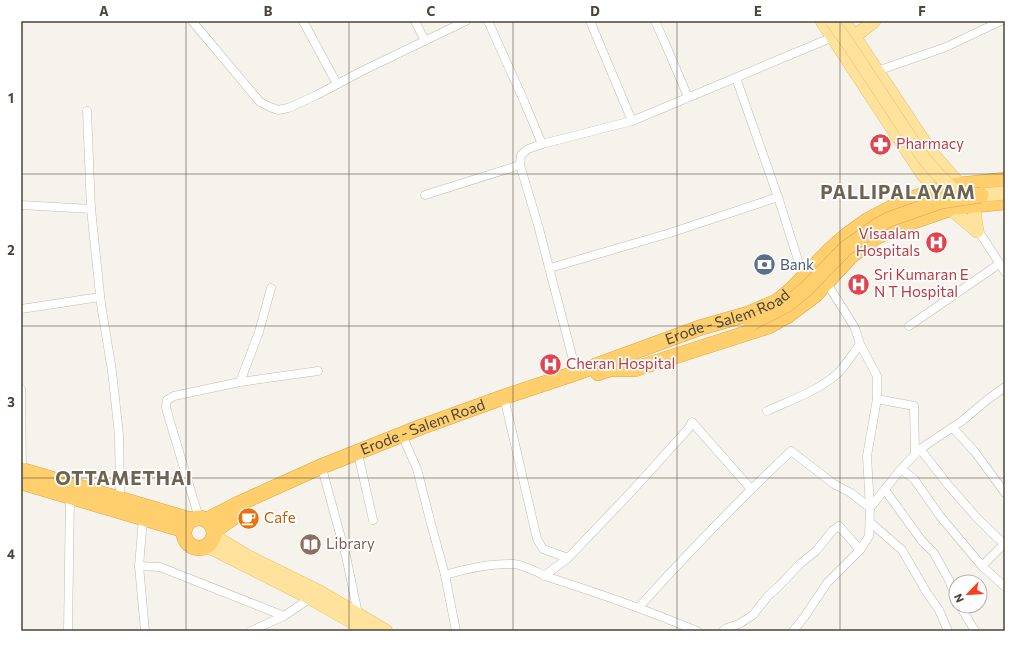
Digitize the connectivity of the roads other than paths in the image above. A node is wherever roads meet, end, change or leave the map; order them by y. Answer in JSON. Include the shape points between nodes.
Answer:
{"nodes":[{"id":1,"x":192,"y":21,"type":"edge"},
{"id":2,"x":416,"y":21,"type":"edge"},
{"id":3,"x":466,"y":21,"type":"edge"},
{"id":4,"x":488,"y":21,"type":"edge"},
{"id":5,"x":590,"y":21,"type":"edge"},
{"id":6,"x":655,"y":21,"type":"edge"},
{"id":7,"x":822,"y":21,"type":"edge"},
{"id":8,"x":832,"y":21,"type":"edge"},
{"id":9,"x":844,"y":21,"type":"edge"},
{"id":10,"x":873,"y":21,"type":"edge"},
{"id":11,"x":1001,"y":21,"type":"edge"},
{"id":12,"x":305,"y":22,"type":"edge"},
{"id":13,"x":855,"y":36,"type":"junction"},
{"id":14,"x":425,"y":41,"type":"junction"},
{"id":15,"x":836,"y":42,"type":"junction"},
{"id":16,"x":877,"y":71,"type":"junction"},
{"id":17,"x":736,"y":78,"type":"junction"},
{"id":18,"x":337,"y":84,"type":"junction"},
{"id":19,"x":688,"y":97,"type":"junction"},
{"id":20,"x":87,"y":111,"type":"dead end"},
{"id":21,"x":632,"y":121,"type":"junction"},
{"id":22,"x":542,"y":144,"type":"junction"},
{"id":23,"x":520,"y":165,"type":"junction"},
{"id":24,"x":1005,"y":180,"type":"edge"},
{"id":25,"x":936,"y":182,"type":"junction"},
{"id":26,"x":960,"y":185,"type":"junction"},
{"id":27,"x":1005,"y":193,"type":"edge"},
{"id":28,"x":425,"y":195,"type":"dead end"},
{"id":29,"x":778,"y":197,"type":"junction"},
{"id":30,"x":1005,"y":202,"type":"edge"},
{"id":31,"x":967,"y":204,"type":"junction"},
{"id":32,"x":21,"y":205,"type":"edge"},
{"id":33,"x":91,"y":209,"type":"junction"},
{"id":34,"x":978,"y":231,"type":"junction"},
{"id":35,"x":999,"y":264,"type":"junction"},
{"id":36,"x":816,"y":266,"type":"junction"},
{"id":37,"x":550,"y":268,"type":"junction"},
{"id":38,"x":1005,"y":272,"type":"edge"},
{"id":39,"x":804,"y":279,"type":"junction"},
{"id":40,"x":827,"y":282,"type":"junction"},
{"id":41,"x":271,"y":288,"type":"dead end"},
{"id":42,"x":815,"y":295,"type":"junction"},
{"id":43,"x":100,"y":297,"type":"junction"},
{"id":44,"x":21,"y":309,"type":"edge"},
{"id":45,"x":909,"y":326,"type":"dead end"},
{"id":46,"x":860,"y":344,"type":"junction"},
{"id":47,"x":610,"y":369,"type":"junction"},
{"id":48,"x":318,"y":371,"type":"dead end"},
{"id":49,"x":577,"y":376,"type":"junction"},
{"id":50,"x":240,"y":382,"type":"junction"},
{"id":51,"x":1005,"y":387,"type":"edge"},
{"id":52,"x":21,"y":391,"type":"edge"},
{"id":53,"x":877,"y":399,"type":"junction"},
{"id":54,"x":504,"y":400,"type":"junction"},
{"id":55,"x":767,"y":411,"type":"dead end"},
{"id":56,"x":953,"y":428,"type":"junction"},
{"id":57,"x":404,"y":437,"type":"junction"},
{"id":58,"x":918,"y":451,"type":"junction"},
{"id":59,"x":359,"y":458,"type":"junction"},
{"id":60,"x":901,"y":469,"type":"junction"},
{"id":61,"x":324,"y":472,"type":"junction"},
{"id":62,"x":21,"y":476,"type":"edge"},
{"id":63,"x":751,"y":489,"type":"junction"},
{"id":64,"x":885,"y":490,"type":"junction"},
{"id":65,"x":1005,"y":493,"type":"edge"},
{"id":66,"x":70,"y":496,"type":"junction"},
{"id":67,"x":120,"y":499,"type":"junction"},
{"id":68,"x":870,"y":508,"type":"junction"},
{"id":69,"x":143,"y":518,"type":"junction"},
{"id":70,"x":373,"y":520,"type":"dead end"},
{"id":71,"x":870,"y":522,"type":"junction"},
{"id":72,"x":204,"y":532,"type":"junction"},
{"id":73,"x":1005,"y":544,"type":"edge"},
{"id":74,"x":860,"y":550,"type":"junction"},
{"id":75,"x":568,"y":558,"type":"junction"},
{"id":76,"x":139,"y":566,"type":"junction"},
{"id":77,"x":982,"y":566,"type":"junction"},
{"id":78,"x":445,"y":574,"type":"junction"},
{"id":79,"x":544,"y":576,"type":"junction"},
{"id":80,"x":948,"y":578,"type":"edge"},
{"id":81,"x":1005,"y":587,"type":"edge"},
{"id":82,"x":315,"y":595,"type":"junction"},
{"id":83,"x":640,"y":607,"type":"junction"},
{"id":84,"x":358,"y":614,"type":"junction"},
{"id":85,"x":965,"y":614,"type":"edge"},
{"id":86,"x":284,"y":616,"type":"junction"},
{"id":87,"x":370,"y":629,"type":"edge"},
{"id":88,"x":68,"y":631,"type":"edge"},
{"id":89,"x":145,"y":631,"type":"edge"},
{"id":90,"x":251,"y":631,"type":"edge"},
{"id":91,"x":386,"y":631,"type":"edge"},
{"id":92,"x":456,"y":631,"type":"edge"},
{"id":93,"x":697,"y":631,"type":"edge"},
{"id":94,"x":723,"y":631,"type":"edge"},
{"id":95,"x":793,"y":631,"type":"edge"},
{"id":96,"x":948,"y":631,"type":"edge"},
{"id":97,"x":975,"y":631,"type":"edge"}],
"edges":[{"from":1,"to":18,"type":"street","via":[[260,102],[270,107],[278,110],[288,108]]},
{"from":2,"to":14,"type":"street"},
{"from":3,"to":14,"type":"street"},
{"from":4,"to":22,"type":"street"},
{"from":5,"to":21,"type":"street"},
{"from":6,"to":19,"type":"street"},
{"from":7,"to":15,"type":"main road"},
{"from":8,"to":25,"type":"main road","bridge":true,"via":[[925,160]]},
{"from":9,"to":13,"type":"main road"},
{"from":10,"to":13,"type":"main road"},
{"from":11,"to":16,"type":"street","via":[[946,47]]},
{"from":12,"to":18,"type":"street"},
{"from":13,"to":15,"type":"main road"},
{"from":13,"to":16,"type":"main road"},
{"from":14,"to":18,"type":"street"},
{"from":15,"to":17,"type":"street"},
{"from":15,"to":25,"type":"main road","via":[[918,166]]},
{"from":16,"to":26,"type":"main road","via":[[931,152]]},
{"from":17,"to":19,"type":"street"},
{"from":17,"to":29,"type":"street"},
{"from":19,"to":21,"type":"street"},
{"from":20,"to":33,"type":"street"},
{"from":21,"to":22,"type":"street"},
{"from":22,"to":23,"type":"street","via":[[520,154]]},
{"from":23,"to":28,"type":"street"},
{"from":23,"to":37,"type":"street"},
{"from":24,"to":26,"type":"highway","name":"Erode - Salem Road"},
{"from":25,"to":26,"type":"highway","name":"Erode - Salem Road","via":[[942,187]]},
{"from":25,"to":31,"type":"main road"},
{"from":25,"to":31,"type":"main road","bridge":true,"via":[[958,192]]},
{"from":25,"to":36,"type":"highway","name":"Erode - Salem Road","via":[[868,220],[831,249]]},
{"from":26,"to":31,"type":"main road"},
{"from":27,"to":31,"type":"main road","bridge":true},
{"from":29,"to":37,"type":"street","via":[[670,233]]},
{"from":29,"to":39,"type":"street"},
{"from":30,"to":31,"type":"highway","name":"Erode - Salem Road"},
{"from":31,"to":34,"type":"main road"},
{"from":31,"to":34,"type":"main road"},
{"from":31,"to":40,"type":"highway","name":"Erode - Salem Road","via":[[900,226],[876,237],[850,257]]},
{"from":31,"to":47,"type":"highway","bridge":true,"via":[[941,201],[890,219],[845,249],[786,306],[751,323]]},
{"from":32,"to":33,"type":"street"},
{"from":33,"to":43,"type":"street"},
{"from":34,"to":35,"type":"street"},
{"from":35,"to":38,"type":"street"},
{"from":35,"to":45,"type":"street"},
{"from":36,"to":39,"type":"highway","name":"Erode - Salem Road"},
{"from":36,"to":40,"type":"street"},
{"from":37,"to":49,"type":"street"},
{"from":39,"to":42,"type":"street"},
{"from":39,"to":49,"type":"highway","name":"Erode - Salem Road","via":[[778,300],[748,314],[699,328]]},
{"from":40,"to":42,"type":"highway","name":"Erode - Salem Road"},
{"from":40,"to":46,"type":"street","via":[[855,328]]},
{"from":41,"to":50,"type":"street","via":[[259,332]]},
{"from":42,"to":47,"type":"highway","name":"Erode - Salem Road","via":[[770,326],[635,369]]},
{"from":43,"to":44,"type":"street"},
{"from":43,"to":67,"type":"street","via":[[119,435]]},
{"from":46,"to":53,"type":"street","via":[[877,376]]},
{"from":46,"to":55,"type":"street","via":[[834,377]]},
{"from":47,"to":49,"type":"highway","name":"Erode - Salem Road"},
{"from":48,"to":50,"type":"street"},
{"from":49,"to":54,"type":"highway","name":"Erode - Salem Road"},
{"from":50,"to":72,"type":"street","via":[[174,396],[168,400],[166,407]]},
{"from":51,"to":56,"type":"street"},
{"from":52,"to":62,"type":"street"},
{"from":53,"to":58,"type":"street","via":[[914,406]]},
{"from":53,"to":68,"type":"street","via":[[867,456]]},
{"from":54,"to":57,"type":"highway","name":"Erode - Salem Road"},
{"from":54,"to":75,"type":"street","via":[[537,539],[543,549]]},
{"from":56,"to":58,"type":"street"},
{"from":56,"to":65,"type":"street","via":[[975,452]]},
{"from":57,"to":59,"type":"highway","name":"Erode - Salem Road"},
{"from":57,"to":72,"type":"highway","name":"Erode - Salem Road","via":[[320,467],[238,504]]},
{"from":57,"to":78,"type":"street","via":[[417,469]]},
{"from":58,"to":60,"type":"street"},
{"from":58,"to":73,"type":"street","via":[[978,520]]},
{"from":59,"to":61,"type":"highway","name":"Erode - Salem Road"},
{"from":59,"to":70,"type":"street"},
{"from":60,"to":64,"type":"street"},
{"from":60,"to":77,"type":"street","via":[[914,479],[940,516]]},
{"from":61,"to":72,"type":"highway","name":"Erode - Salem Road"},
{"from":61,"to":84,"type":"street"},
{"from":62,"to":66,"type":"highway"},
{"from":62,"to":67,"type":"highway"},
{"from":63,"to":68,"type":"street","via":[[791,451]]},
{"from":63,"to":75,"type":"street","via":[[692,422],[632,491]]},
{"from":63,"to":83,"type":"street","via":[[686,555]]},
{"from":64,"to":68,"type":"street"},
{"from":64,"to":80,"type":"street","via":[[922,541],[934,553]]},
{"from":66,"to":69,"type":"highway"},
{"from":66,"to":88,"type":"street"},
{"from":67,"to":72,"type":"highway"},
{"from":68,"to":71,"type":"street"},
{"from":69,"to":72,"type":"highway"},
{"from":69,"to":76,"type":"street"},
{"from":71,"to":74,"type":"street","via":[[869,536]]},
{"from":71,"to":96,"type":"street","via":[[902,550],[939,610]]},
{"from":72,"to":82,"type":"main road"},
{"from":73,"to":77,"type":"street"},
{"from":74,"to":94,"type":"street","via":[[839,526],[768,596],[753,615]]},
{"from":74,"to":95,"type":"street","via":[[827,583]]},
{"from":75,"to":79,"type":"street"},
{"from":76,"to":86,"type":"street","via":[[160,567]]},
{"from":76,"to":89,"type":"street"},
{"from":77,"to":81,"type":"street"},
{"from":78,"to":79,"type":"street","via":[[466,568],[516,564]]},
{"from":78,"to":92,"type":"street"},
{"from":79,"to":83,"type":"street"},
{"from":82,"to":84,"type":"main road"},
{"from":82,"to":86,"type":"street"},
{"from":82,"to":87,"type":"main road"},
{"from":83,"to":93,"type":"street"},
{"from":84,"to":87,"type":"main road"},
{"from":85,"to":97,"type":"street"},
{"from":86,"to":90,"type":"street"},
{"from":87,"to":91,"type":"main road"}]}
